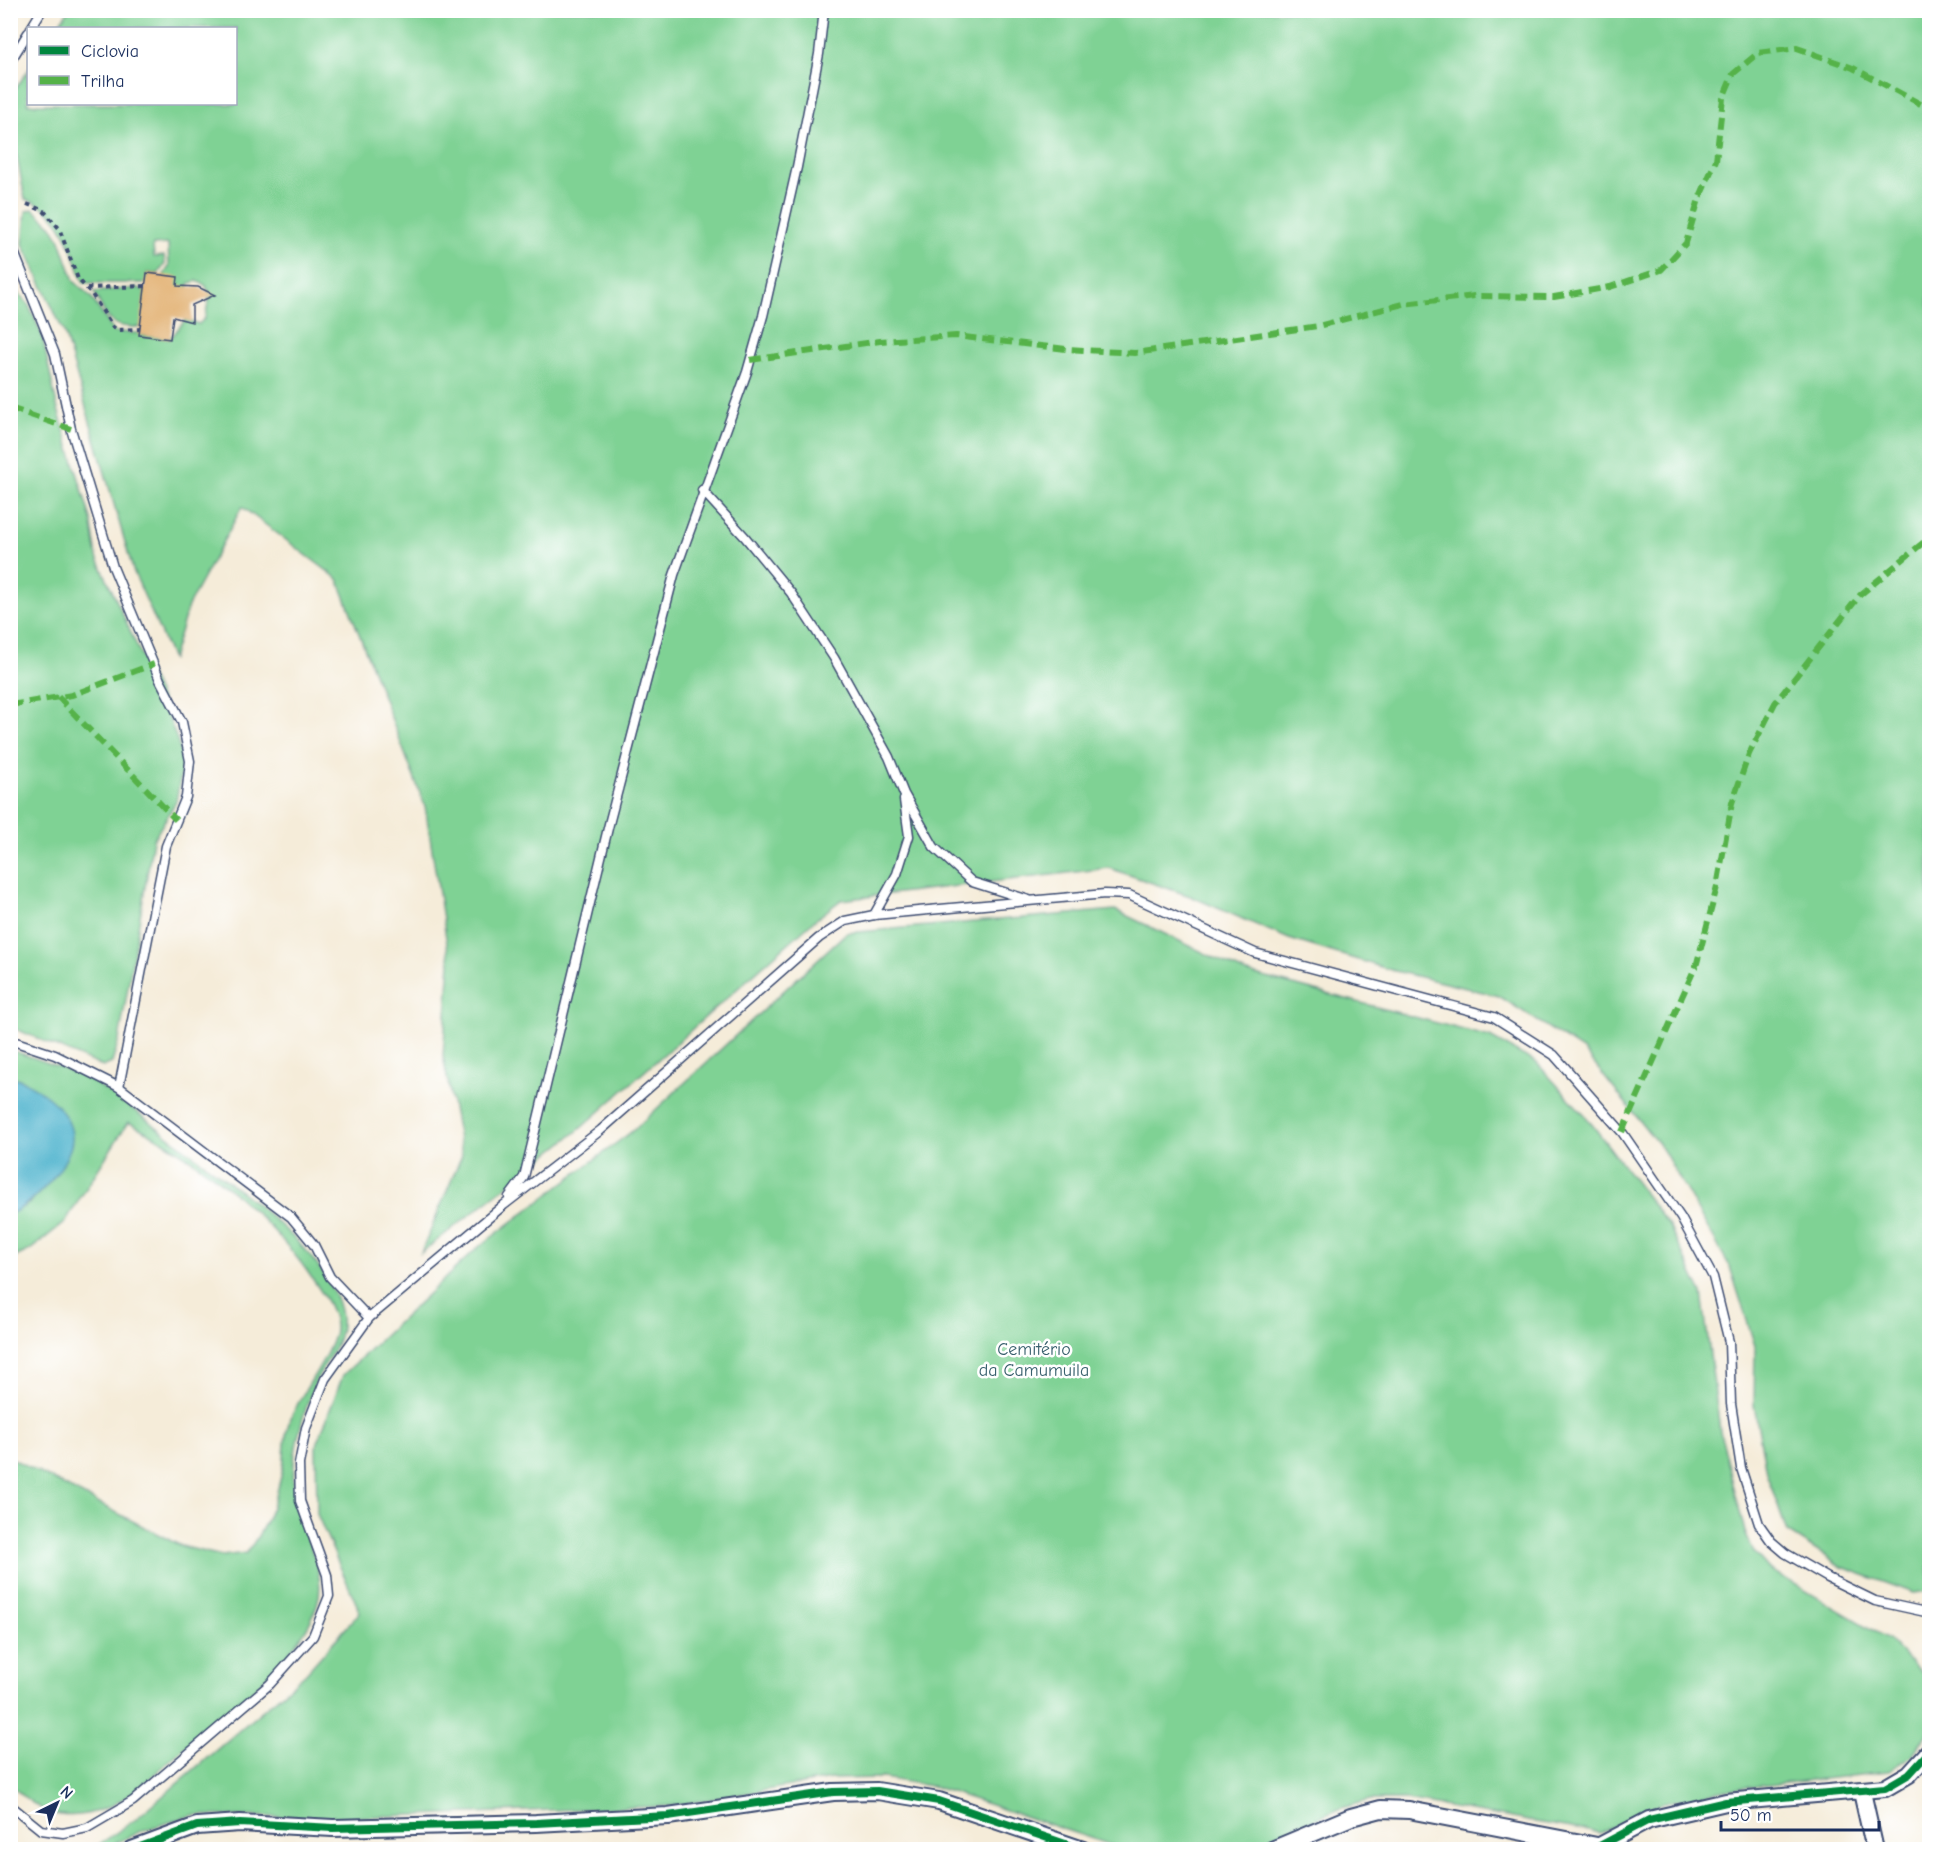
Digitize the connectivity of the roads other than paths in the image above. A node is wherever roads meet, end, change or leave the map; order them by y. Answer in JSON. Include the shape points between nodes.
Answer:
{"nodes":[{"id":1,"x":42,"y":10,"type":"edge"},
{"id":2,"x":824,"y":10,"type":"edge"},
{"id":3,"x":32,"y":27,"type":"edge"},
{"id":4,"x":27,"y":35,"type":"edge"},
{"id":5,"x":10,"y":62,"type":"edge"},
{"id":6,"x":10,"y":242,"type":"edge"},
{"id":7,"x":702,"y":490,"type":"junction"},
{"id":8,"x":904,"y":795,"type":"junction"},
{"id":9,"x":1032,"y":901,"type":"junction"},
{"id":10,"x":874,"y":915,"type":"junction"},
{"id":11,"x":10,"y":1040,"type":"edge"},
{"id":12,"x":118,"y":1087,"type":"junction"},
{"id":13,"x":504,"y":1205,"type":"junction"},
{"id":14,"x":369,"y":1318,"type":"junction"},
{"id":15,"x":1929,"y":1613,"type":"edge"},
{"id":16,"x":1929,"y":1750,"type":"edge"},
{"id":17,"x":1862,"y":1792,"type":"junction"},
{"id":18,"x":10,"y":1805,"type":"edge"},
{"id":19,"x":1595,"y":1848,"type":"edge"},
{"id":20,"x":132,"y":1850,"type":"edge"},
{"id":21,"x":1083,"y":1850,"type":"edge"},
{"id":22,"x":1272,"y":1850,"type":"edge"},
{"id":23,"x":1875,"y":1850,"type":"edge"}],
"edges":[{"from":1,"to":3,"type":"lane"},
{"from":2,"to":7,"type":"lane","via":[[797,167],[764,316]]},
{"from":4,"to":5,"type":"lane"},
{"from":6,"to":12,"type":"lane","via":[[55,354],[71,429],[113,567],[160,680],[182,722],[190,761],[186,797],[166,846]]},
{"from":7,"to":8,"type":"lane","via":[[791,593],[834,658],[889,757]]},
{"from":7,"to":13,"type":"lane","via":[[674,575],[609,824],[524,1177]]},
{"from":8,"to":9,"type":"lane","via":[[934,847],[972,882]]},
{"from":8,"to":10,"type":"lane","via":[[909,836],[897,874]]},
{"from":9,"to":10,"type":"lane"},
{"from":9,"to":15,"type":"lane","via":[[1129,895],[1256,953],[1494,1017],[1554,1055],[1622,1132],[1681,1218],[1713,1277],[1729,1342],[1731,1404],[1741,1468],[1760,1524],[1771,1541],[1828,1578],[1875,1601]]},
{"from":10,"to":13,"type":"lane","via":[[844,921],[819,938],[601,1130]]},
{"from":11,"to":12,"type":"lane","via":[[55,1055]]},
{"from":12,"to":14,"type":"lane","via":[[291,1217],[314,1245],[330,1277]]},
{"from":13,"to":14,"type":"lane"},
{"from":14,"to":18,"type":"lane","via":[[325,1379],[306,1428],[299,1464],[300,1501],[327,1575],[329,1596],[313,1636],[270,1684],[133,1802],[106,1818],[87,1828],[63,1833],[41,1830]]},
{"from":16,"to":17,"type":"street","via":[[1901,1779],[1886,1788]]},
{"from":17,"to":19,"type":"street","via":[[1726,1802],[1649,1820]]},
{"from":17,"to":23,"type":"street"},
{"from":19,"to":22,"type":"street","via":[[1409,1810],[1381,1809],[1351,1817]]},
{"from":20,"to":21,"type":"street","via":[[196,1826],[240,1822],[333,1828],[558,1822],[668,1816],[833,1792],[877,1791],[939,1801]]}]}
